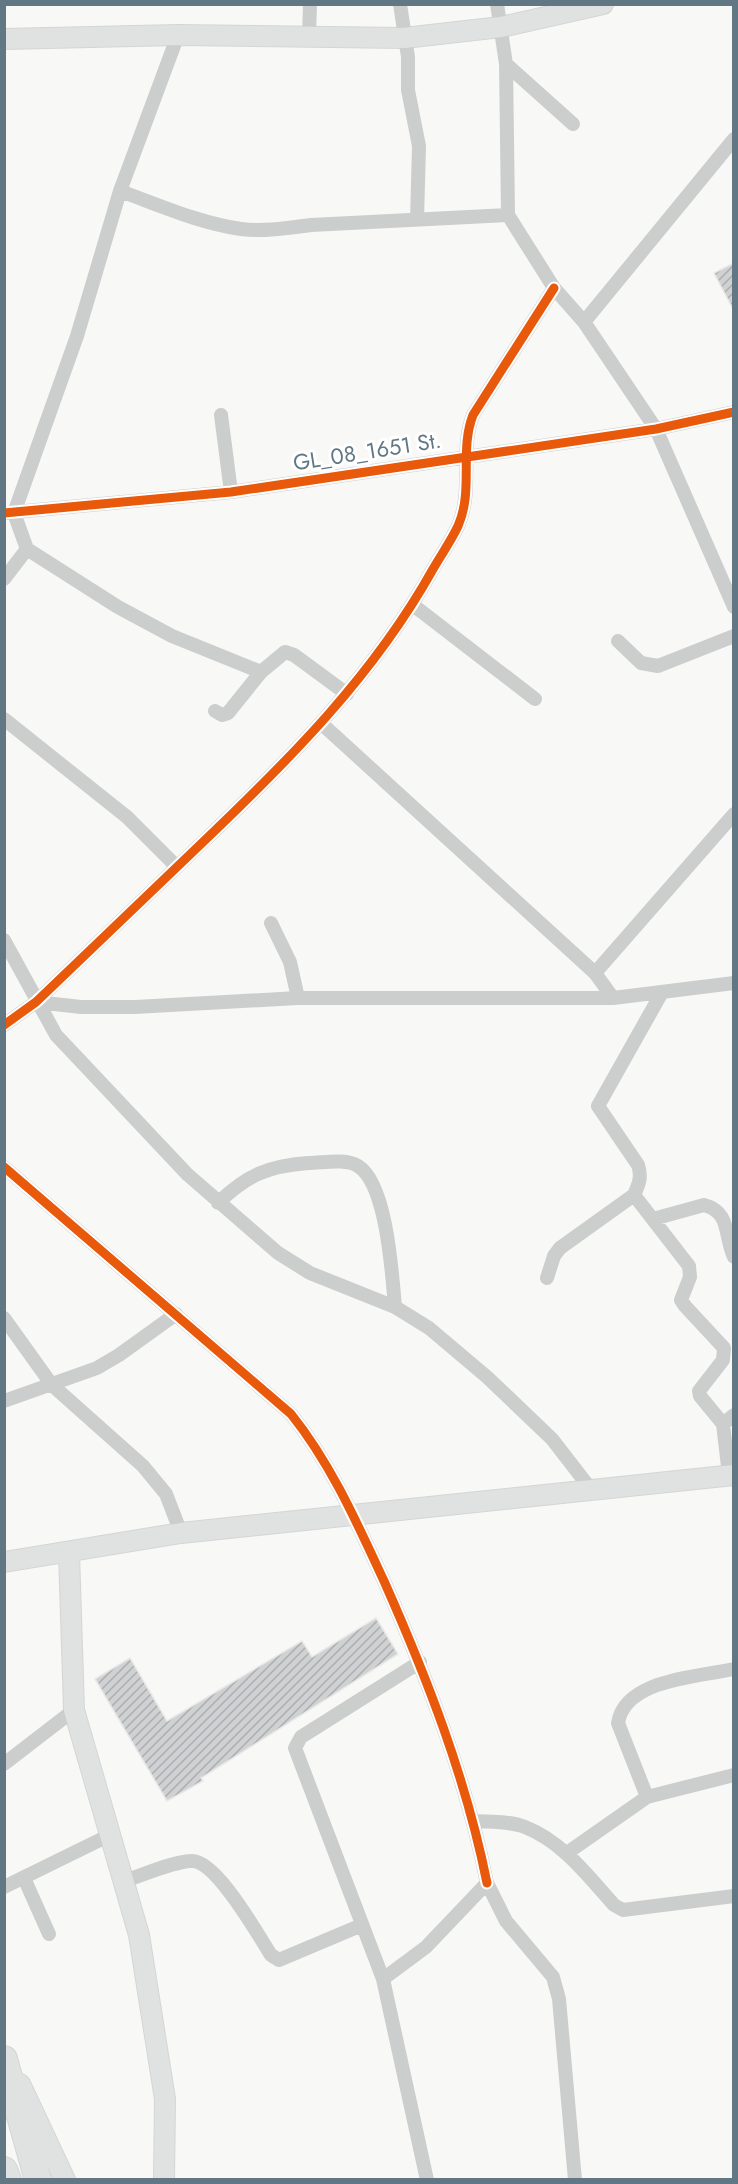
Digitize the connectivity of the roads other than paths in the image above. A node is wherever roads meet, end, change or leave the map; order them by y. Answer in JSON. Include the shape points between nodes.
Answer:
{"nodes":[{"id":1,"x":310,"y":4,"type":"edge"},
{"id":2,"x":400,"y":4,"type":"edge"},
{"id":3,"x":497,"y":4,"type":"edge"},
{"id":4,"x":603,"y":4,"type":"edge"},
{"id":5,"x":549,"y":11,"type":"edge"},
{"id":6,"x":501,"y":27,"type":"junction"},
{"id":7,"x":178,"y":35,"type":"junction"},
{"id":8,"x":309,"y":37,"type":"junction"},
{"id":9,"x":404,"y":38,"type":"junction"},
{"id":10,"x":4,"y":39,"type":"edge"},
{"id":11,"x":506,"y":64,"type":"junction"},
{"id":12,"x":573,"y":124,"type":"dead end"},
{"id":13,"x":734,"y":139,"type":"edge"},
{"id":14,"x":120,"y":190,"type":"junction"},
{"id":15,"x":508,"y":215,"type":"junction"},
{"id":16,"x":417,"y":220,"type":"junction"},
{"id":17,"x":554,"y":288,"type":"junction"},
{"id":18,"x":584,"y":322,"type":"junction"},
{"id":19,"x":734,"y":412,"type":"edge"},
{"id":20,"x":221,"y":415,"type":"dead end"},
{"id":21,"x":656,"y":429,"type":"junction"},
{"id":22,"x":465,"y":456,"type":"junction"},
{"id":23,"x":231,"y":492,"type":"junction"},
{"id":24,"x":9,"y":513,"type":"edge"},
{"id":25,"x":27,"y":549,"type":"junction"},
{"id":26,"x":4,"y":579,"type":"edge"},
{"id":27,"x":413,"y":605,"type":"junction"},
{"id":28,"x":734,"y":607,"type":"edge"},
{"id":29,"x":734,"y":636,"type":"edge"},
{"id":30,"x":618,"y":641,"type":"dead end"},
{"id":31,"x":261,"y":672,"type":"junction"},
{"id":32,"x":347,"y":694,"type":"junction"},
{"id":33,"x":535,"y":699,"type":"dead end"},
{"id":34,"x":215,"y":711,"type":"dead end"},
{"id":35,"x":4,"y":719,"type":"edge"},
{"id":36,"x":322,"y":724,"type":"junction"},
{"id":37,"x":734,"y":814,"type":"edge"},
{"id":38,"x":177,"y":867,"type":"junction"},
{"id":39,"x":271,"y":923,"type":"dead end"},
{"id":40,"x":4,"y":940,"type":"edge"},
{"id":41,"x":595,"y":973,"type":"junction"},
{"id":42,"x":734,"y":983,"type":"edge"},
{"id":43,"x":661,"y":994,"type":"junction"},
{"id":44,"x":298,"y":998,"type":"junction"},
{"id":45,"x":613,"y":998,"type":"junction"},
{"id":46,"x":36,"y":1002,"type":"junction"},
{"id":47,"x":4,"y":1024,"type":"edge"},
{"id":48,"x":4,"y":1167,"type":"edge"},
{"id":49,"x":634,"y":1195,"type":"junction"},
{"id":50,"x":218,"y":1203,"type":"junction"},
{"id":51,"x":652,"y":1219,"type":"junction"},
{"id":52,"x":734,"y":1257,"type":"edge"},
{"id":53,"x":547,"y":1278,"type":"dead end"},
{"id":54,"x":395,"y":1307,"type":"junction"},
{"id":55,"x":176,"y":1314,"type":"junction"},
{"id":56,"x":4,"y":1318,"type":"edge"},
{"id":57,"x":51,"y":1385,"type":"junction"},
{"id":58,"x":4,"y":1401,"type":"edge"},
{"id":59,"x":728,"y":1419,"type":"edge"},
{"id":60,"x":731,"y":1475,"type":"edge"},
{"id":61,"x":593,"y":1492,"type":"junction"},
{"id":62,"x":354,"y":1515,"type":"junction"},
{"id":63,"x":181,"y":1533,"type":"junction"},
{"id":64,"x":69,"y":1553,"type":"junction"},
{"id":65,"x":4,"y":1562,"type":"edge"},
{"id":66,"x":420,"y":1662,"type":"junction"},
{"id":67,"x":734,"y":1669,"type":"edge"},
{"id":68,"x":74,"y":1710,"type":"junction"},
{"id":69,"x":4,"y":1764,"type":"edge"},
{"id":70,"x":734,"y":1775,"type":"edge"},
{"id":71,"x":647,"y":1797,"type":"junction"},
{"id":72,"x":475,"y":1821,"type":"junction"},
{"id":73,"x":110,"y":1835,"type":"junction"},
{"id":74,"x":567,"y":1853,"type":"junction"},
{"id":75,"x":24,"y":1878,"type":"junction"},
{"id":76,"x":124,"y":1881,"type":"junction"},
{"id":77,"x":487,"y":1883,"type":"junction"},
{"id":78,"x":4,"y":1887,"type":"edge"},
{"id":79,"x":734,"y":1896,"type":"edge"},
{"id":80,"x":362,"y":1925,"type":"junction"},
{"id":81,"x":49,"y":1934,"type":"dead end"},
{"id":82,"x":383,"y":1979,"type":"junction"},
{"id":83,"x":4,"y":2051,"type":"edge"},
{"id":84,"x":4,"y":2059,"type":"edge"},
{"id":85,"x":4,"y":2094,"type":"edge"},
{"id":86,"x":24,"y":2135,"type":"junction"},
{"id":87,"x":4,"y":2170,"type":"edge"},
{"id":88,"x":8,"y":2180,"type":"edge"},
{"id":89,"x":38,"y":2180,"type":"edge"},
{"id":90,"x":64,"y":2180,"type":"edge"},
{"id":91,"x":164,"y":2180,"type":"edge"},
{"id":92,"x":427,"y":2180,"type":"edge"},
{"id":93,"x":575,"y":2180,"type":"edge"}],
"edges":[{"from":1,"to":8,"type":"street"},
{"from":2,"to":9,"type":"street"},
{"from":3,"to":6,"type":"street"},
{"from":4,"to":5,"type":"main road"},
{"from":5,"to":6,"type":"main road"},
{"from":6,"to":9,"type":"main road"},
{"from":6,"to":11,"type":"street"},
{"from":7,"to":8,"type":"main road"},
{"from":7,"to":10,"type":"main road"},
{"from":7,"to":14,"type":"street"},
{"from":8,"to":9,"type":"main road"},
{"from":9,"to":16,"type":"street","via":[[419,154]]},
{"from":11,"to":12,"type":"street"},
{"from":11,"to":15,"type":"street"},
{"from":13,"to":18,"type":"street"},
{"from":14,"to":16,"type":"street","via":[[213,224],[243,229]]},
{"from":14,"to":24,"type":"street","via":[[77,336]]},
{"from":15,"to":16,"type":"street"},
{"from":15,"to":17,"type":"street"},
{"from":17,"to":18,"type":"street"},
{"from":17,"to":22,"type":"street","via":[[473,415],[467,429]]},
{"from":18,"to":21,"type":"street"},
{"from":19,"to":21,"type":"street","name":"GL_08_1651 St."},
{"from":20,"to":23,"type":"street"},
{"from":21,"to":22,"type":"street","name":"GL_08_1651 St."},
{"from":21,"to":28,"type":"street"},
{"from":22,"to":23,"type":"street","name":"GL_08_1651 St."},
{"from":22,"to":27,"type":"street","via":[[466,498],[458,525]]},
{"from":23,"to":24,"type":"street","name":"GL_08_1651 St."},
{"from":24,"to":25,"type":"street"},
{"from":25,"to":26,"type":"street"},
{"from":25,"to":31,"type":"street","via":[[172,636]]},
{"from":27,"to":32,"type":"street"},
{"from":27,"to":33,"type":"street"},
{"from":29,"to":30,"type":"street","via":[[658,666],[648,666]]},
{"from":31,"to":32,"type":"street","via":[[285,652]]},
{"from":31,"to":34,"type":"street","via":[[228,712],[222,715]]},
{"from":32,"to":36,"type":"street"},
{"from":35,"to":38,"type":"street","via":[[127,817]]},
{"from":36,"to":38,"type":"street"},
{"from":36,"to":41,"type":"street"},
{"from":37,"to":41,"type":"street"},
{"from":38,"to":46,"type":"street"},
{"from":39,"to":44,"type":"street","via":[[290,962]]},
{"from":40,"to":46,"type":"street"},
{"from":41,"to":45,"type":"street"},
{"from":42,"to":43,"type":"street"},
{"from":43,"to":45,"type":"street"},
{"from":43,"to":49,"type":"street","via":[[598,1106],[638,1164],[641,1174]]},
{"from":44,"to":45,"type":"street"},
{"from":44,"to":46,"type":"street","via":[[135,1007]]},
{"from":46,"to":47,"type":"street"},
{"from":46,"to":50,"type":"street","via":[[56,1035]]},
{"from":48,"to":55,"type":"street"},
{"from":49,"to":51,"type":"street"},
{"from":49,"to":53,"type":"street","via":[[560,1248]]},
{"from":50,"to":54,"type":"street","via":[[278,1253],[310,1273]]},
{"from":50,"to":54,"type":"street","via":[[257,1172],[289,1164],[357,1165],[370,1176],[377,1195],[391,1263]]},
{"from":51,"to":52,"type":"street","via":[[704,1205],[713,1208],[725,1219]]},
{"from":51,"to":59,"type":"street","via":[[691,1271],[681,1300],[724,1348],[723,1360],[699,1390]]},
{"from":54,"to":61,"type":"street","via":[[429,1328],[487,1377],[552,1438]]},
{"from":55,"to":57,"type":"street","via":[[97,1368]]},
{"from":55,"to":62,"type":"street","via":[[291,1414],[311,1439]]},
{"from":56,"to":57,"type":"street"},
{"from":57,"to":58,"type":"street"},
{"from":57,"to":63,"type":"street","via":[[143,1466],[166,1494]]},
{"from":59,"to":60,"type":"street"},
{"from":60,"to":61,"type":"main road"},
{"from":61,"to":62,"type":"main road"},
{"from":62,"to":63,"type":"main road"},
{"from":62,"to":66,"type":"street"},
{"from":63,"to":64,"type":"main road"},
{"from":64,"to":65,"type":"main road"},
{"from":64,"to":68,"type":"main road"},
{"from":66,"to":72,"type":"street"},
{"from":66,"to":80,"type":"street","via":[[301,1737],[295,1748]]},
{"from":67,"to":71,"type":"street","via":[[644,1688],[626,1704],[618,1723]]},
{"from":68,"to":69,"type":"street"},
{"from":68,"to":73,"type":"main road"},
{"from":70,"to":71,"type":"street"},
{"from":71,"to":74,"type":"street"},
{"from":72,"to":74,"type":"street","via":[[524,1826]]},
{"from":72,"to":77,"type":"street"},
{"from":73,"to":75,"type":"street"},
{"from":73,"to":76,"type":"main road"},
{"from":74,"to":79,"type":"street","via":[[623,1910]]},
{"from":75,"to":78,"type":"street"},
{"from":75,"to":81,"type":"street"},
{"from":76,"to":80,"type":"street","via":[[191,1861],[204,1864],[217,1876],[271,1955],[279,1960]]},
{"from":76,"to":91,"type":"main road","via":[[139,1935],[165,2099]]},
{"from":77,"to":82,"type":"street","via":[[426,1947]]},
{"from":77,"to":93,"type":"street","via":[[506,1921],[553,1977],[559,1999]]},
{"from":80,"to":82,"type":"street"},
{"from":82,"to":92,"type":"street"},
{"from":83,"to":90,"type":"main road"},
{"from":84,"to":86,"type":"highway"},
{"from":85,"to":86,"type":"highway"},
{"from":86,"to":89,"type":"highway"},
{"from":87,"to":88,"type":"highway"}]}
